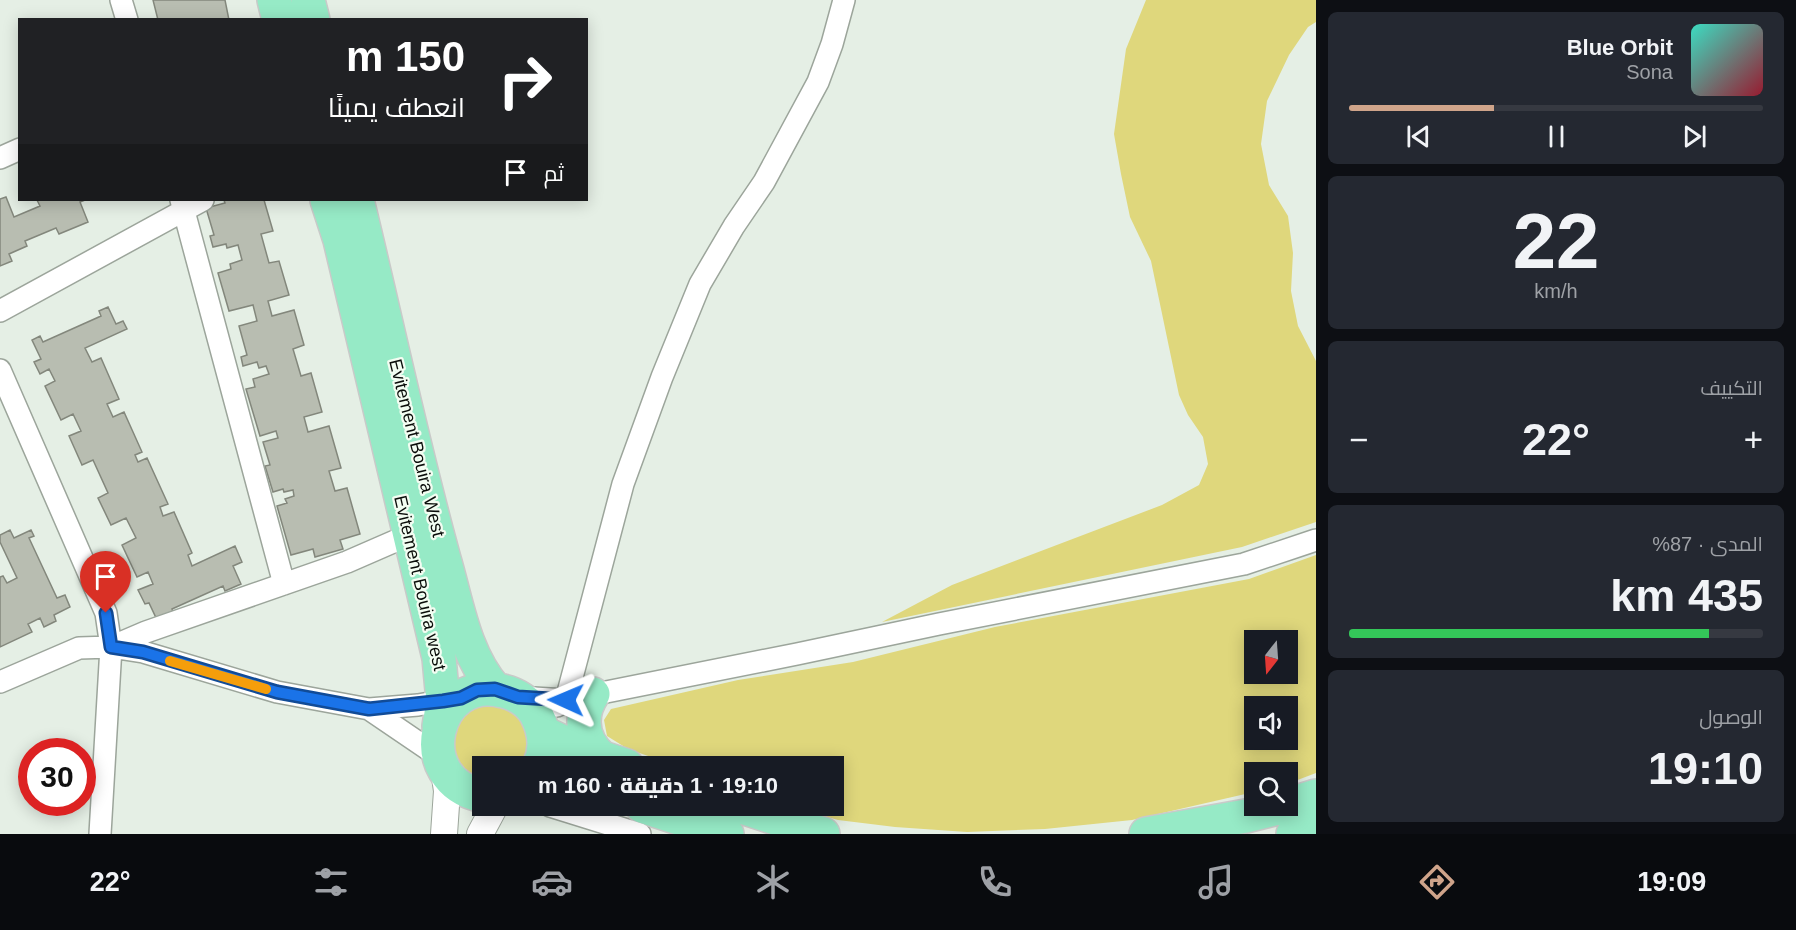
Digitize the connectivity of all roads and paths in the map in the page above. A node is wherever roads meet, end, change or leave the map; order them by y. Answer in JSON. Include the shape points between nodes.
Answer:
{"nodes":[{"id":1,"x":121,"y":0,"type":"edge"},
{"id":2,"x":274,"y":0,"type":"edge"},
{"id":3,"x":308,"y":0,"type":"edge"},
{"id":4,"x":844,"y":0,"type":"edge"},
{"id":5,"x":126,"y":18,"type":"edge"},
{"id":6,"x":278,"y":18,"type":"edge"},
{"id":7,"x":312,"y":18,"type":"edge"},
{"id":8,"x":18,"y":149,"type":"edge"},
{"id":9,"x":0,"y":158,"type":"edge"},
{"id":10,"x":199,"y":201,"type":"edge"},
{"id":11,"x":327,"y":201,"type":"edge"},
{"id":12,"x":357,"y":201,"type":"edge"},
{"id":13,"x":183,"y":205,"type":"edge"},
{"id":14,"x":0,"y":311,"type":"edge"},
{"id":15,"x":0,"y":370,"type":"edge"},
{"id":16,"x":395,"y":477,"type":"joint"},
{"id":17,"x":409,"y":535,"type":"junction"},
{"id":18,"x":1316,"y":540,"type":"edge"},
{"id":19,"x":284,"y":584,"type":"junction"},
{"id":20,"x":111,"y":647,"type":"junction"},
{"id":21,"x":0,"y":682,"type":"edge"},
{"id":22,"x":507,"y":693,"type":"junction"},
{"id":23,"x":580,"y":697,"type":"junction"},
{"id":24,"x":369,"y":709,"type":"junction"},
{"id":25,"x":542,"y":729,"type":"junction"},
{"id":26,"x":445,"y":730,"type":"junction"},
{"id":27,"x":542,"y":756,"type":"edge"},
{"id":28,"x":602,"y":756,"type":"edge"},
{"id":29,"x":604,"y":756,"type":"edge"},
{"id":30,"x":472,"y":792,"type":"edge"},
{"id":31,"x":1316,"y":796,"type":"edge"},
{"id":32,"x":1298,"y":801,"type":"edge"},
{"id":33,"x":490,"y":816,"type":"edge"},
{"id":34,"x":582,"y":816,"type":"edge"},
{"id":35,"x":673,"y":816,"type":"edge"},
{"id":36,"x":769,"y":816,"type":"edge"},
{"id":37,"x":1246,"y":816,"type":"edge"},
{"id":38,"x":1316,"y":826,"type":"edge"},
{"id":39,"x":100,"y":834,"type":"edge"},
{"id":40,"x":444,"y":834,"type":"edge"},
{"id":41,"x":480,"y":834,"type":"edge"},
{"id":42,"x":640,"y":834,"type":"edge"},
{"id":43,"x":728,"y":834,"type":"edge"},
{"id":44,"x":823,"y":834,"type":"edge"},
{"id":45,"x":1146,"y":834,"type":"edge"},
{"id":46,"x":1293,"y":834,"type":"edge"}],
"edges":[{"from":1,"to":5,"type":"street"},
{"from":2,"to":6,"type":"highway"},
{"from":3,"to":7,"type":"highway"},
{"from":4,"to":23,"type":"street","via":[[818,82],[764,182],[700,284],[662,377],[623,484]]},
{"from":8,"to":9,"type":"street"},
{"from":10,"to":13,"type":"street"},
{"from":11,"to":16,"type":"highway","name":"Evitement Bouira West","via":[[340,240]]},
{"from":12,"to":22,"type":"highway","name":"Evitement Bouira West","via":[[428,501],[462,622],[477,664]]},
{"from":13,"to":14,"type":"street"},
{"from":13,"to":19,"type":"street"},
{"from":15,"to":20,"type":"street","via":[[106,613]]},
{"from":16,"to":17,"type":"highway","name":"Evitement Bouira west"},
{"from":17,"to":19,"type":"street"},
{"from":17,"to":26,"type":"highway","name":"Evitement Bouira west","via":[[439,658]]},
{"from":18,"to":23,"type":"street","via":[[1244,564]]},
{"from":19,"to":20,"type":"street"},
{"from":20,"to":21,"type":"street","via":[[79,648]]},
{"from":20,"to":24,"type":"street","via":[[143,652],[277,692]]},
{"from":20,"to":39,"type":"street"},
{"from":22,"to":23,"type":"street"},
{"from":22,"to":25,"type":"highway","name":"Evitement Bouira West","via":[[534,711]]},
{"from":22,"to":26,"type":"highway","via":[[477,690]]},
{"from":23,"to":25,"type":"street","via":[[552,710]]},
{"from":23,"to":29,"type":"highway","via":[[586,704],[583,728],[587,740],[593,750]]},
{"from":24,"to":26,"type":"street"},
{"from":24,"to":26,"type":"street"},
{"from":25,"to":27,"type":"highway"},
{"from":25,"to":28,"type":"highway"},
{"from":26,"to":30,"type":"highway","via":[[452,780]]},
{"from":26,"to":40,"type":"street"},
{"from":31,"to":32,"type":"highway"},
{"from":33,"to":41,"type":"street"},
{"from":34,"to":42,"type":"street"},
{"from":35,"to":43,"type":"highway"},
{"from":36,"to":44,"type":"highway"},
{"from":37,"to":45,"type":"highway"},
{"from":38,"to":46,"type":"highway"}]}
